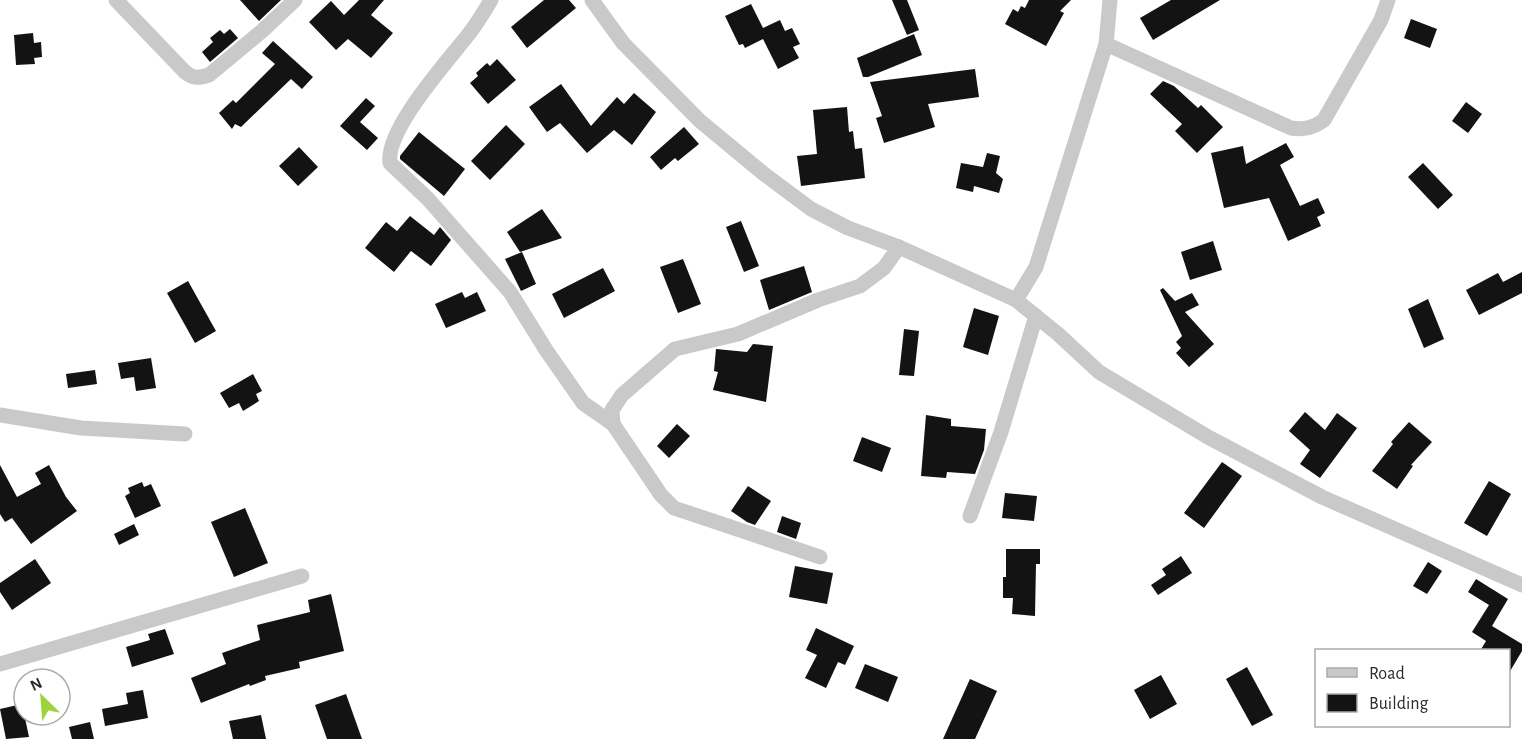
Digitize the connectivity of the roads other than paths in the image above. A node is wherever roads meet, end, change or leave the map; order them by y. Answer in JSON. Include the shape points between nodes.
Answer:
{"nodes":[{"id":1,"x":116,"y":0,"type":"edge"},
{"id":2,"x":295,"y":0,"type":"edge"},
{"id":3,"x":491,"y":0,"type":"edge"},
{"id":4,"x":592,"y":0,"type":"edge"},
{"id":5,"x":1110,"y":0,"type":"edge"},
{"id":6,"x":1388,"y":0,"type":"edge"},
{"id":7,"x":1106,"y":44,"type":"junction"},
{"id":8,"x":899,"y":247,"type":"junction"},
{"id":9,"x":1016,"y":300,"type":"junction"},
{"id":10,"x":1036,"y":316,"type":"junction"},
{"id":11,"x":0,"y":415,"type":"edge"},
{"id":12,"x":613,"y":424,"type":"junction"},
{"id":13,"x":185,"y":434,"type":"dead end"},
{"id":14,"x":970,"y":516,"type":"dead end"},
{"id":15,"x":820,"y":557,"type":"dead end"},
{"id":16,"x":302,"y":576,"type":"dead end"},
{"id":17,"x":1522,"y":585,"type":"edge"},
{"id":18,"x":0,"y":664,"type":"edge"}],
"edges":[{"from":1,"to":2,"type":"street","via":[[185,72],[198,78],[209,75]]},
{"from":3,"to":12,"type":"street","via":[[415,102],[392,143],[390,163],[428,199],[510,292],[583,403]]},
{"from":4,"to":8,"type":"street","via":[[623,43],[684,105],[764,174],[811,209]]},
{"from":5,"to":7,"type":"street"},
{"from":6,"to":7,"type":"street","via":[[1381,20],[1324,120],[1304,130],[1291,128]]},
{"from":7,"to":9,"type":"street","via":[[1035,267]]},
{"from":8,"to":9,"type":"street"},
{"from":8,"to":12,"type":"street","via":[[884,268],[860,286],[738,334],[675,349],[622,395],[612,410]]},
{"from":9,"to":10,"type":"street"},
{"from":10,"to":14,"type":"street","via":[[1001,432]]},
{"from":10,"to":17,"type":"street","via":[[1099,372],[1208,437],[1322,497]]},
{"from":11,"to":13,"type":"street","via":[[81,428]]},
{"from":12,"to":15,"type":"street","via":[[674,508]]},
{"from":16,"to":18,"type":"street"}]}
